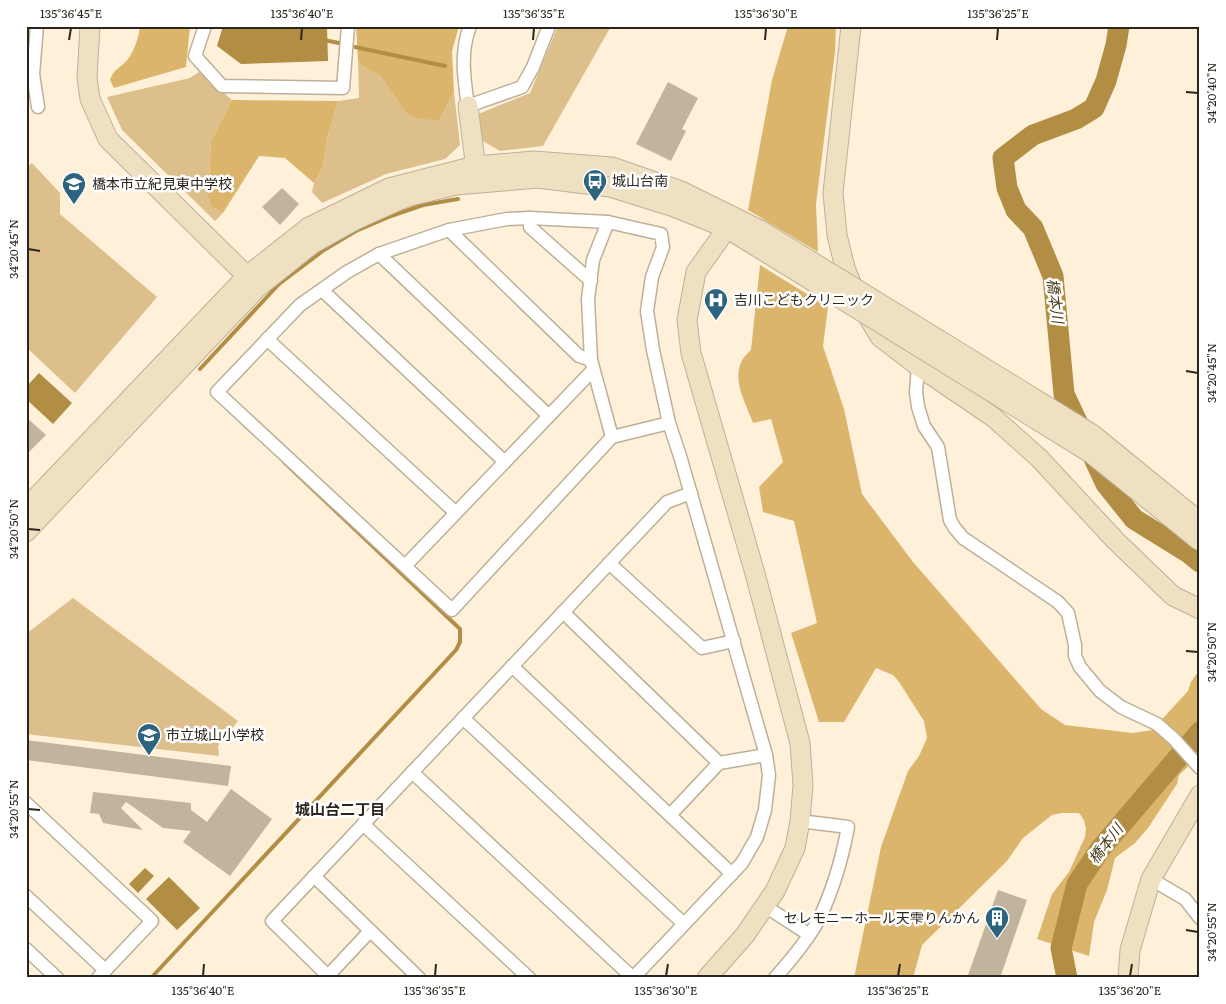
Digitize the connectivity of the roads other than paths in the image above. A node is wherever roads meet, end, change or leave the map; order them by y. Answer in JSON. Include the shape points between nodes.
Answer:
{"nodes":[{"id":1,"x":37,"y":26,"type":"edge"},
{"id":2,"x":90,"y":26,"type":"edge"},
{"id":3,"x":205,"y":26,"type":"edge"},
{"id":4,"x":348,"y":26,"type":"edge"},
{"id":5,"x":470,"y":26,"type":"edge"},
{"id":6,"x":549,"y":26,"type":"edge"},
{"id":7,"x":851,"y":26,"type":"edge"},
{"id":8,"x":468,"y":106,"type":"junction"},
{"id":9,"x":38,"y":107,"type":"dead end"},
{"id":10,"x":476,"y":175,"type":"junction"},
{"id":11,"x":530,"y":218,"type":"junction"},
{"id":12,"x":608,"y":222,"type":"junction"},
{"id":13,"x":730,"y":222,"type":"junction"},
{"id":14,"x":450,"y":230,"type":"junction"},
{"id":15,"x":758,"y":238,"type":"junction"},
{"id":16,"x":379,"y":254,"type":"junction"},
{"id":17,"x":591,"y":281,"type":"junction"},
{"id":18,"x":252,"y":282,"type":"junction"},
{"id":19,"x":322,"y":290,"type":"junction"},
{"id":20,"x":266,"y":339,"type":"junction"},
{"id":21,"x":592,"y":365,"type":"junction"},
{"id":22,"x":918,"y":366,"type":"junction"},
{"id":23,"x":549,"y":416,"type":"junction"},
{"id":24,"x":669,"y":423,"type":"junction"},
{"id":25,"x":612,"y":437,"type":"junction"},
{"id":26,"x":505,"y":462,"type":"junction"},
{"id":27,"x":690,"y":493,"type":"junction"},
{"id":28,"x":26,"y":508,"type":"edge"},
{"id":29,"x":456,"y":513,"type":"junction"},
{"id":30,"x":1200,"y":522,"type":"edge"},
{"id":31,"x":26,"y":532,"type":"edge"},
{"id":32,"x":1200,"y":541,"type":"edge"},
{"id":33,"x":609,"y":563,"type":"junction"},
{"id":34,"x":405,"y":566,"type":"junction"},
{"id":35,"x":1200,"y":609,"type":"edge"},
{"id":36,"x":563,"y":612,"type":"junction"},
{"id":37,"x":734,"y":641,"type":"junction"},
{"id":38,"x":512,"y":666,"type":"junction"},
{"id":39,"x":463,"y":718,"type":"junction"},
{"id":40,"x":766,"y":755,"type":"junction"},
{"id":41,"x":718,"y":763,"type":"junction"},
{"id":42,"x":1197,"y":765,"type":"edge"},
{"id":43,"x":412,"y":772,"type":"junction"},
{"id":44,"x":1200,"y":795,"type":"edge"},
{"id":45,"x":26,"y":803,"type":"edge"},
{"id":46,"x":670,"y":815,"type":"junction"},
{"id":47,"x":800,"y":821,"type":"junction"},
{"id":48,"x":364,"y":824,"type":"junction"},
{"id":49,"x":732,"y":874,"type":"junction"},
{"id":50,"x":314,"y":876,"type":"junction"},
{"id":51,"x":1151,"y":879,"type":"junction"},
{"id":52,"x":26,"y":896,"type":"edge"},
{"id":53,"x":764,"y":906,"type":"junction"},
{"id":54,"x":1200,"y":918,"type":"edge"},
{"id":55,"x":684,"y":924,"type":"junction"},
{"id":56,"x":370,"y":930,"type":"junction"},
{"id":57,"x":808,"y":934,"type":"junction"},
{"id":58,"x":26,"y":949,"type":"edge"},
{"id":59,"x":102,"y":974,"type":"edge"},
{"id":60,"x":327,"y":977,"type":"edge"},
{"id":61,"x":57,"y":978,"type":"edge"},
{"id":62,"x":419,"y":978,"type":"edge"},
{"id":63,"x":529,"y":978,"type":"edge"},
{"id":64,"x":633,"y":978,"type":"edge"},
{"id":65,"x":707,"y":978,"type":"edge"},
{"id":66,"x":775,"y":978,"type":"edge"},
{"id":67,"x":1128,"y":978,"type":"edge"}],
"edges":[{"from":1,"to":9,"type":"street","via":[[33,74]]},
{"from":2,"to":18,"type":"street","via":[[87,78],[90,99],[108,139]]},
{"from":3,"to":4,"type":"street","via":[[195,56],[222,86],[343,88]]},
{"from":5,"to":8,"type":"street","via":[[465,39],[464,72]]},
{"from":6,"to":8,"type":"street","via":[[522,87]]},
{"from":7,"to":22,"type":"street","via":[[833,193],[837,235],[856,298],[880,337]]},
{"from":8,"to":10,"type":"street"},
{"from":10,"to":13,"type":"street","via":[[538,178],[610,187]]},
{"from":10,"to":18,"type":"street","via":[[456,185],[406,197],[355,220]]},
{"from":11,"to":12,"type":"street"},
{"from":11,"to":14,"type":"street"},
{"from":11,"to":17,"type":"street","via":[[530,226]]},
{"from":12,"to":17,"type":"street","via":[[593,260]]},
{"from":12,"to":24,"type":"street","via":[[661,234],[663,247],[652,277],[647,312]]},
{"from":13,"to":15,"type":"street"},
{"from":13,"to":47,"type":"street","via":[[696,272],[687,320],[691,353],[752,561],[800,743],[803,785]]},
{"from":14,"to":16,"type":"street"},
{"from":14,"to":21,"type":"street"},
{"from":15,"to":30,"type":"street","bridge":true,"via":[[1092,434]]},
{"from":15,"to":32,"type":"street","bridge":true,"via":[[1092,454]]},
{"from":16,"to":19,"type":"street"},
{"from":16,"to":23,"type":"street"},
{"from":17,"to":21,"type":"street","via":[[588,299]]},
{"from":18,"to":28,"type":"street"},
{"from":18,"to":31,"type":"street"},
{"from":19,"to":20,"type":"street","via":[[300,305]]},
{"from":19,"to":26,"type":"street"},
{"from":20,"to":29,"type":"street"},
{"from":20,"to":34,"type":"street","via":[[217,392]]},
{"from":21,"to":23,"type":"street"},
{"from":21,"to":25,"type":"street"},
{"from":22,"to":35,"type":"street","via":[[993,417],[1039,458],[1115,540],[1173,596]]},
{"from":22,"to":42,"type":"street","via":[[918,407],[924,426],[938,447],[947,507],[954,527],[963,538],[1058,602],[1068,613],[1080,667],[1100,691],[1157,724]]},
{"from":23,"to":26,"type":"street"},
{"from":24,"to":25,"type":"street"},
{"from":24,"to":27,"type":"street"},
{"from":25,"to":34,"type":"street","via":[[452,610]]},
{"from":26,"to":29,"type":"street"},
{"from":27,"to":33,"type":"street","via":[[667,502]]},
{"from":27,"to":37,"type":"street"},
{"from":29,"to":34,"type":"street"},
{"from":33,"to":36,"type":"street"},
{"from":33,"to":37,"type":"street","via":[[702,648]]},
{"from":36,"to":38,"type":"street"},
{"from":36,"to":41,"type":"street"},
{"from":37,"to":40,"type":"street"},
{"from":38,"to":39,"type":"street"},
{"from":38,"to":46,"type":"street"},
{"from":39,"to":43,"type":"street"},
{"from":39,"to":55,"type":"street"},
{"from":40,"to":41,"type":"street"},
{"from":40,"to":49,"type":"street","via":[[769,775],[758,837]]},
{"from":41,"to":46,"type":"street"},
{"from":43,"to":48,"type":"street"},
{"from":43,"to":64,"type":"street"},
{"from":44,"to":51,"type":"street"},
{"from":45,"to":59,"type":"street","via":[[152,921]]},
{"from":46,"to":49,"type":"street"},
{"from":47,"to":53,"type":"street","via":[[794,848],[775,891]]},
{"from":47,"to":57,"type":"street","via":[[848,827],[843,857],[818,920]]},
{"from":48,"to":50,"type":"street"},
{"from":48,"to":63,"type":"street"},
{"from":49,"to":55,"type":"street"},
{"from":50,"to":56,"type":"street"},
{"from":50,"to":60,"type":"street","via":[[272,921]]},
{"from":51,"to":54,"type":"street","via":[[1185,899]]},
{"from":51,"to":67,"type":"street","via":[[1130,950]]},
{"from":52,"to":59,"type":"street"},
{"from":53,"to":57,"type":"street"},
{"from":53,"to":65,"type":"street","via":[[745,935]]},
{"from":55,"to":64,"type":"street"},
{"from":56,"to":60,"type":"street"},
{"from":56,"to":62,"type":"street"},
{"from":57,"to":66,"type":"street"},
{"from":58,"to":61,"type":"street"}]}
